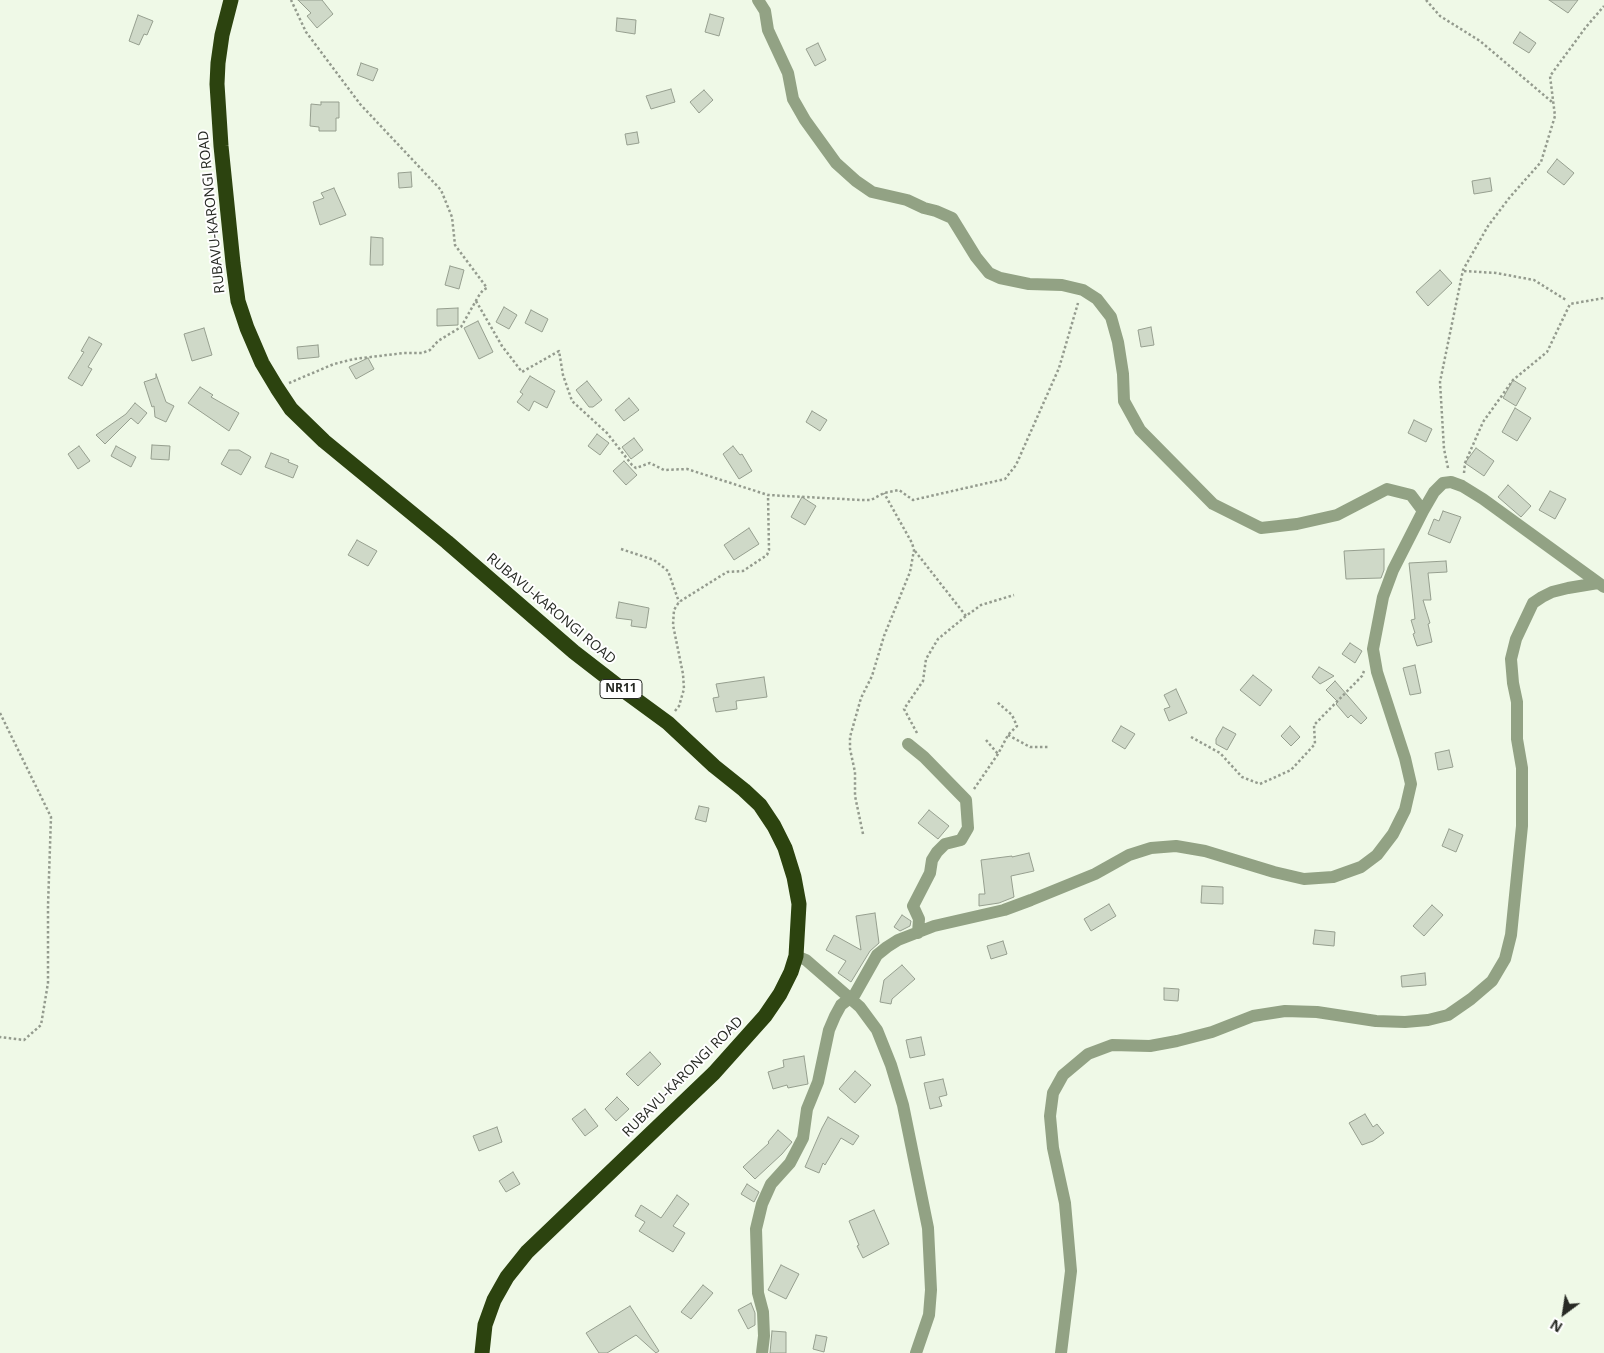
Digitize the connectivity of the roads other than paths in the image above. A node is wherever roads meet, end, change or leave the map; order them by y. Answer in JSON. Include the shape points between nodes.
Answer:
{"nodes":[{"id":1,"x":231,"y":0,"type":"edge"},
{"id":2,"x":758,"y":0,"type":"edge"},
{"id":3,"x":1423,"y":511,"type":"junction"},
{"id":4,"x":1601,"y":585,"type":"edge"},
{"id":5,"x":908,"y":744,"type":"road end"},
{"id":6,"x":918,"y":933,"type":"junction"},
{"id":7,"x":796,"y":956,"type":"junction"},
{"id":8,"x":850,"y":999,"type":"junction"},
{"id":9,"x":482,"y":1353,"type":"edge"},
{"id":10,"x":762,"y":1353,"type":"edge"},
{"id":11,"x":916,"y":1353,"type":"edge"},
{"id":12,"x":1061,"y":1353,"type":"edge"}],
"edges":[{"from":1,"to":7,"type":"highway","name":"RUBAVU-KARONGI ROAD","number":"NR11","via":[[222,35],[217,84],[233,263],[238,301],[247,328],[276,388],[291,409],[324,441],[574,652],[668,723],[760,805],[774,826],[794,876],[799,904]]},
{"from":2,"to":3,"type":"street","via":[[788,73],[793,99],[836,163],[872,192],[907,200],[952,218],[989,273],[1029,284],[1062,285],[1083,290],[1097,299],[1111,317],[1123,374],[1124,401],[1140,430],[1214,504],[1261,528],[1337,515],[1387,489],[1411,495]]},
{"from":3,"to":4,"type":"street","via":[[1443,483],[1456,484],[1483,499]]},
{"from":3,"to":6,"type":"street","via":[[1383,597],[1373,649],[1411,784],[1393,834],[1378,855],[1361,867],[1333,877],[1304,879],[1205,851],[1176,846],[1151,848],[1004,910],[962,918]]},
{"from":4,"to":12,"type":"street","via":[[1568,588],[1542,597],[1534,603],[1516,639],[1511,659],[1522,768],[1522,826],[1512,935],[1505,960],[1492,981],[1448,1015],[1428,1020],[1376,1021],[1317,1012],[1285,1011],[1253,1016],[1177,1041],[1150,1046],[1112,1045],[1088,1054],[1063,1075],[1053,1093],[1050,1116],[1065,1203],[1071,1271]]},
{"from":5,"to":6,"type":"street","via":[[966,800],[968,828],[961,840],[946,844],[932,860],[930,873],[913,906],[919,919]]},
{"from":6,"to":8,"type":"street","via":[[898,940],[877,955]]},
{"from":7,"to":8,"type":"street","via":[[806,960]]},
{"from":7,"to":9,"type":"highway","name":"RUBAVU-KARONGI ROAD","number":"NR11","via":[[791,972],[766,1016],[714,1073],[533,1245],[507,1277],[485,1325]]},
{"from":8,"to":10,"type":"street","via":[[841,1005],[829,1030],[818,1082],[806,1109],[803,1138],[790,1163],[771,1184],[762,1204],[756,1229],[758,1293],[763,1312]]},
{"from":8,"to":11,"type":"street","via":[[877,1030],[891,1065],[903,1105],[928,1228],[929,1315]]}]}
